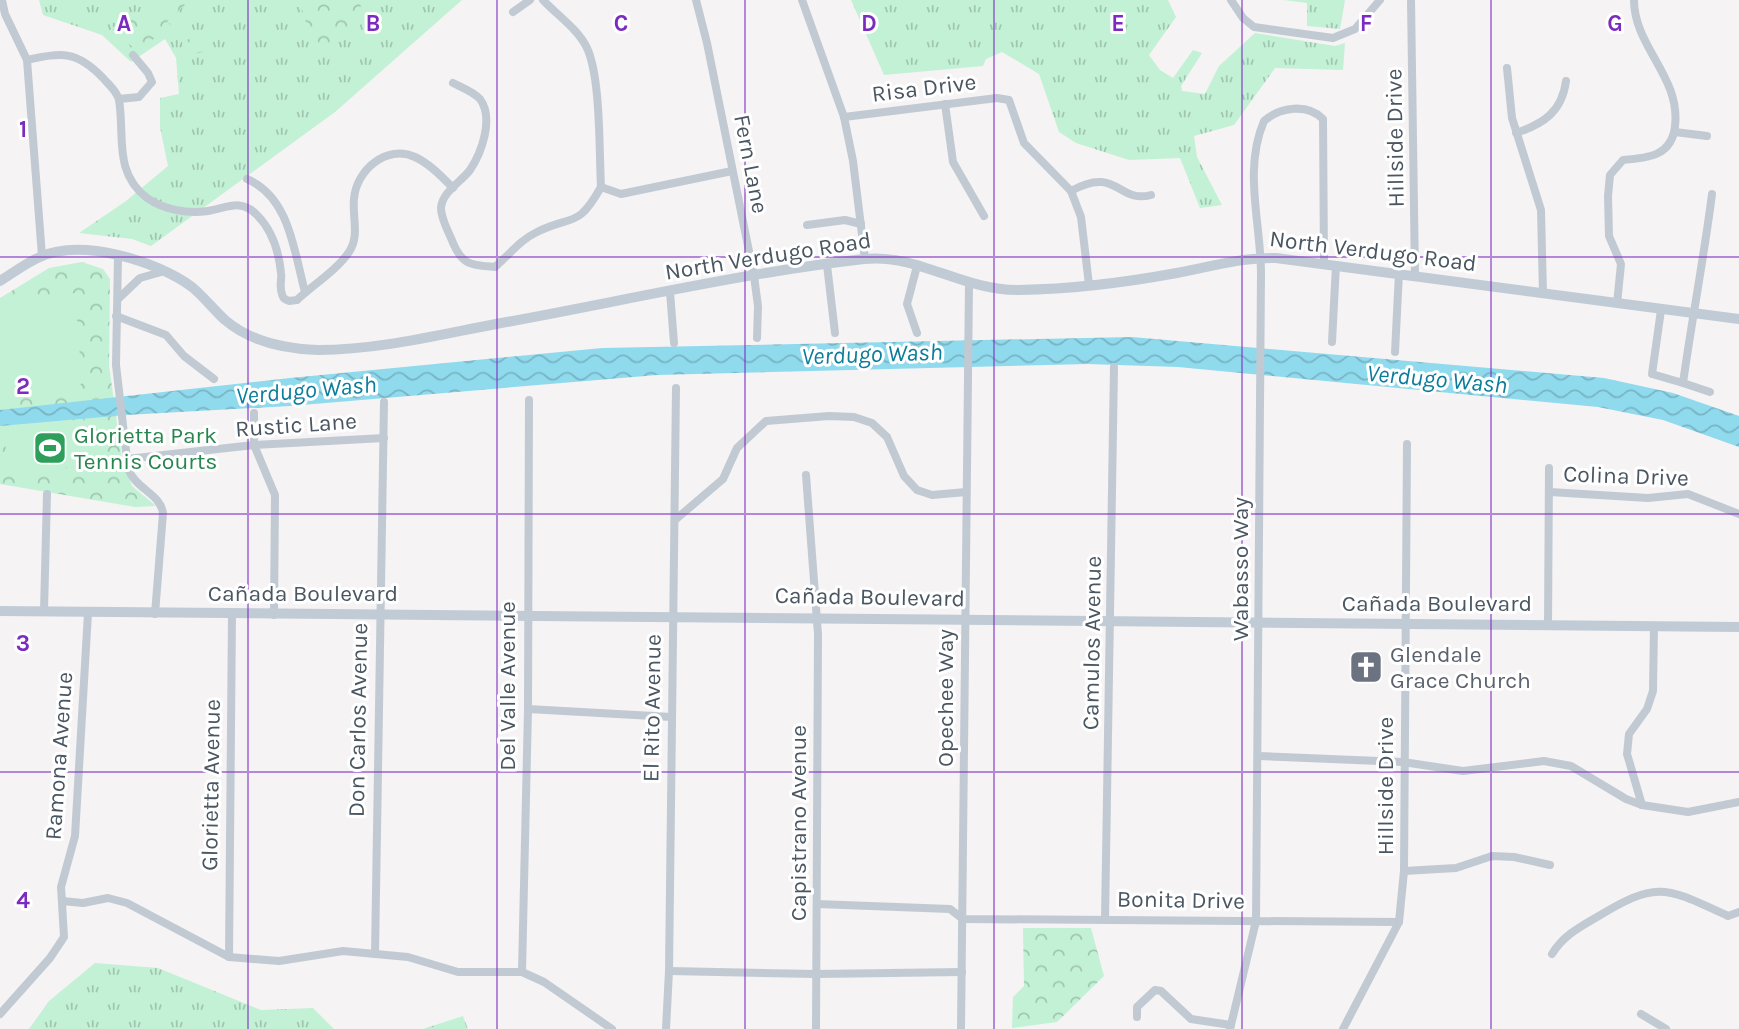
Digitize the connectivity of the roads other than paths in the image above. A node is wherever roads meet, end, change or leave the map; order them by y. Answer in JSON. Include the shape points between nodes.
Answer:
{"nodes":[{"id":1,"x":2,"y":0,"type":"edge"},
{"id":2,"x":530,"y":0,"type":"edge"},
{"id":3,"x":543,"y":0,"type":"edge"},
{"id":4,"x":696,"y":0,"type":"edge"},
{"id":5,"x":802,"y":0,"type":"edge"},
{"id":6,"x":1231,"y":0,"type":"edge"},
{"id":7,"x":1411,"y":0,"type":"edge"},
{"id":8,"x":1634,"y":0,"type":"edge"},
{"id":9,"x":1374,"y":2,"type":"edge"},
{"id":10,"x":513,"y":12,"type":"dead end"},
{"id":11,"x":133,"y":55,"type":"dead end"},
{"id":12,"x":27,"y":60,"type":"junction"},
{"id":13,"x":1507,"y":68,"type":"dead end"},
{"id":14,"x":1566,"y":81,"type":"dead end"},
{"id":15,"x":453,"y":83,"type":"dead end"},
{"id":16,"x":119,"y":99,"type":"junction"},
{"id":17,"x":945,"y":104,"type":"junction"},
{"id":18,"x":844,"y":117,"type":"junction"},
{"id":19,"x":1675,"y":132,"type":"junction"},
{"id":20,"x":1516,"y":133,"type":"junction"},
{"id":21,"x":1707,"y":136,"type":"dead end"},
{"id":22,"x":732,"y":171,"type":"junction"},
{"id":23,"x":247,"y":179,"type":"dead end"},
{"id":24,"x":601,"y":187,"type":"junction"},
{"id":25,"x":453,"y":188,"type":"junction"},
{"id":26,"x":1071,"y":191,"type":"junction"},
{"id":27,"x":1712,"y":194,"type":"dead end"},
{"id":28,"x":1151,"y":195,"type":"dead end"},
{"id":29,"x":860,"y":213,"type":"junction"},
{"id":30,"x":984,"y":216,"type":"dead end"},
{"id":31,"x":845,"y":220,"type":"junction"},
{"id":32,"x":861,"y":224,"type":"junction"},
{"id":33,"x":807,"y":225,"type":"dead end"},
{"id":34,"x":42,"y":256,"type":"junction"},
{"id":35,"x":118,"y":256,"type":"junction"},
{"id":36,"x":1261,"y":258,"type":"junction"},
{"id":37,"x":865,"y":259,"type":"junction"},
{"id":38,"x":1330,"y":264,"type":"junction"},
{"id":39,"x":827,"y":265,"type":"junction"},
{"id":40,"x":917,"y":266,"type":"junction"},
{"id":41,"x":165,"y":271,"type":"junction"},
{"id":42,"x":1399,"y":273,"type":"junction"},
{"id":43,"x":754,"y":276,"type":"junction"},
{"id":44,"x":1415,"y":276,"type":"junction"},
{"id":45,"x":0,"y":281,"type":"edge"},
{"id":46,"x":969,"y":284,"type":"junction"},
{"id":47,"x":1089,"y":285,"type":"junction"},
{"id":48,"x":305,"y":292,"type":"junction"},
{"id":49,"x":670,"y":292,"type":"junction"},
{"id":50,"x":1543,"y":294,"type":"junction"},
{"id":51,"x":117,"y":302,"type":"junction"},
{"id":52,"x":1617,"y":304,"type":"junction"},
{"id":53,"x":1661,"y":310,"type":"junction"},
{"id":54,"x":1695,"y":314,"type":"junction"},
{"id":55,"x":116,"y":316,"type":"junction"},
{"id":56,"x":1739,"y":319,"type":"edge"},
{"id":57,"x":835,"y":333,"type":"dead end"},
{"id":58,"x":917,"y":333,"type":"dead end"},
{"id":59,"x":757,"y":338,"type":"dead end"},
{"id":60,"x":674,"y":342,"type":"dead end"},
{"id":61,"x":1332,"y":342,"type":"dead end"},
{"id":62,"x":1395,"y":352,"type":"dead end"},
{"id":63,"x":1114,"y":367,"type":"dead end"},
{"id":64,"x":214,"y":379,"type":"dead end"},
{"id":65,"x":1683,"y":383,"type":"junction"},
{"id":66,"x":676,"y":388,"type":"dead end"},
{"id":67,"x":1710,"y":392,"type":"dead end"},
{"id":68,"x":528,"y":400,"type":"dead end"},
{"id":69,"x":384,"y":402,"type":"dead end"},
{"id":70,"x":254,"y":413,"type":"dead end"},
{"id":71,"x":384,"y":438,"type":"junction"},
{"id":72,"x":1407,"y":444,"type":"dead end"},
{"id":73,"x":254,"y":445,"type":"junction"},
{"id":74,"x":127,"y":459,"type":"junction"},
{"id":75,"x":1549,"y":468,"type":"dead end"},
{"id":76,"x":806,"y":475,"type":"dead end"},
{"id":77,"x":966,"y":492,"type":"junction"},
{"id":78,"x":1550,"y":492,"type":"junction"},
{"id":79,"x":47,"y":494,"type":"dead end"},
{"id":80,"x":1739,"y":514,"type":"edge"},
{"id":81,"x":675,"y":520,"type":"junction"},
{"id":82,"x":0,"y":611,"type":"edge"},
{"id":83,"x":44,"y":611,"type":"junction"},
{"id":84,"x":88,"y":613,"type":"junction"},
{"id":85,"x":232,"y":613,"type":"junction"},
{"id":86,"x":378,"y":613,"type":"junction"},
{"id":87,"x":155,"y":614,"type":"junction"},
{"id":88,"x":274,"y":615,"type":"junction"},
{"id":89,"x":526,"y":616,"type":"junction"},
{"id":90,"x":673,"y":617,"type":"junction"},
{"id":91,"x":816,"y":618,"type":"junction"},
{"id":92,"x":965,"y":619,"type":"junction"},
{"id":93,"x":1112,"y":620,"type":"junction"},
{"id":94,"x":1259,"y":622,"type":"junction"},
{"id":95,"x":1405,"y":624,"type":"junction"},
{"id":96,"x":1549,"y":625,"type":"junction"},
{"id":97,"x":1654,"y":626,"type":"junction"},
{"id":98,"x":1739,"y":627,"type":"edge"},
{"id":99,"x":528,"y":709,"type":"junction"},
{"id":100,"x":671,"y":717,"type":"junction"},
{"id":101,"x":1259,"y":757,"type":"junction"},
{"id":102,"x":1403,"y":762,"type":"junction"},
{"id":103,"x":1739,"y":802,"type":"edge"},
{"id":104,"x":1642,"y":805,"type":"junction"},
{"id":105,"x":1550,"y":865,"type":"dead end"},
{"id":106,"x":1404,"y":871,"type":"junction"},
{"id":107,"x":62,"y":901,"type":"junction"},
{"id":108,"x":817,"y":904,"type":"junction"},
{"id":109,"x":1739,"y":912,"type":"edge"},
{"id":110,"x":963,"y":919,"type":"junction"},
{"id":111,"x":1105,"y":919,"type":"junction"},
{"id":112,"x":1256,"y":921,"type":"junction"},
{"id":113,"x":1399,"y":922,"type":"junction"},
{"id":114,"x":375,"y":954,"type":"junction"},
{"id":115,"x":1552,"y":954,"type":"dead end"},
{"id":116,"x":229,"y":957,"type":"junction"},
{"id":117,"x":669,"y":971,"type":"junction"},
{"id":118,"x":522,"y":972,"type":"junction"},
{"id":119,"x":962,"y":972,"type":"junction"},
{"id":120,"x":816,"y":974,"type":"junction"},
{"id":121,"x":0,"y":1014,"type":"edge"},
{"id":122,"x":1641,"y":1014,"type":"dead end"},
{"id":123,"x":1137,"y":1017,"type":"dead end"},
{"id":124,"x":1230,"y":1027,"type":"edge"},
{"id":125,"x":612,"y":1029,"type":"edge"},
{"id":126,"x":666,"y":1029,"type":"edge"},
{"id":127,"x":816,"y":1029,"type":"edge"},
{"id":128,"x":961,"y":1029,"type":"edge"},
{"id":129,"x":1343,"y":1029,"type":"edge"},
{"id":130,"x":1666,"y":1029,"type":"edge"}],
"edges":[{"from":1,"to":12,"type":"street"},
{"from":2,"to":10,"type":"street"},
{"from":3,"to":24,"type":"street","via":[[580,38],[593,67]]},
{"from":4,"to":22,"type":"street","name":"Fern Lane"},
{"from":5,"to":18,"type":"street"},
{"from":6,"to":9,"type":"street","via":[[1254,27],[1328,37],[1355,29]]},
{"from":7,"to":44,"type":"street","name":"Hillside Drive"},
{"from":8,"to":19,"type":"street","via":[[1647,45],[1671,86],[1677,112]]},
{"from":11,"to":16,"type":"street","via":[[152,82],[139,97]]},
{"from":12,"to":16,"type":"street","via":[[55,54],[83,60]]},
{"from":12,"to":34,"type":"street"},
{"from":13,"to":20,"type":"street"},
{"from":14,"to":20,"type":"street","via":[[1556,110],[1539,125]]},
{"from":15,"to":25,"type":"street","via":[[479,97],[486,111],[486,130],[471,168]]},
{"from":16,"to":48,"type":"street","via":[[120,152],[138,190],[149,200],[179,211],[208,211],[229,204],[251,209],[275,245],[283,297],[292,301]]},
{"from":17,"to":18,"type":"street","name":"Risa Drive"},
{"from":17,"to":26,"type":"street","name":"Risa Drive","via":[[1009,100],[1024,142]]},
{"from":17,"to":30,"type":"street","via":[[953,162]]},
{"from":18,"to":29,"type":"street"},
{"from":19,"to":21,"type":"street"},
{"from":19,"to":52,"type":"street","via":[[1659,154],[1623,160],[1610,175],[1609,236],[1621,264]]},
{"from":20,"to":50,"type":"street","via":[[1541,210]]},
{"from":22,"to":24,"type":"street","via":[[621,194]]},
{"from":22,"to":43,"type":"street","name":"Fern Lane"},
{"from":23,"to":48,"type":"street","via":[[271,193],[280,208]]},
{"from":24,"to":25,"type":"street","via":[[573,222],[537,231],[495,267],[460,258],[442,218],[441,206]]},
{"from":25,"to":48,"type":"street","via":[[407,154],[392,153],[371,164],[354,197],[355,237],[349,252]]},
{"from":26,"to":28,"type":"street","via":[[1090,181],[1103,181],[1141,198]]},
{"from":26,"to":47,"type":"street","via":[[1081,217]]},
{"from":27,"to":54,"type":"street"},
{"from":29,"to":31,"type":"street"},
{"from":29,"to":32,"type":"street"},
{"from":31,"to":32,"type":"street"},
{"from":31,"to":33,"type":"street"},
{"from":32,"to":37,"type":"street"},
{"from":34,"to":35,"type":"main road","name":"North Verdugo Road","via":[[76,251]]},
{"from":34,"to":45,"type":"main road","name":"North Verdugo Road"},
{"from":35,"to":41,"type":"main road","name":"North Verdugo Road"},
{"from":35,"to":51,"type":"street"},
{"from":36,"to":38,"type":"main road","name":"North Verdugo Road"},
{"from":36,"to":38,"type":"street","name":"Wabasso Way","via":[[1254,192],[1255,153],[1264,121],[1282,110],[1309,110],[1323,119]]},
{"from":36,"to":47,"type":"main road","name":"North Verdugo Road"},
{"from":36,"to":94,"type":"street","name":"Wabasso Way"},
{"from":37,"to":39,"type":"main road","name":"North Verdugo Road"},
{"from":37,"to":40,"type":"main road","name":"North Verdugo Road","via":[[895,259]]},
{"from":38,"to":42,"type":"main road","name":"North Verdugo Road"},
{"from":38,"to":61,"type":"street"},
{"from":39,"to":43,"type":"main road","name":"North Verdugo Road"},
{"from":39,"to":57,"type":"street"},
{"from":40,"to":46,"type":"main road","name":"North Verdugo Road"},
{"from":40,"to":58,"type":"street","via":[[907,304]]},
{"from":41,"to":49,"type":"main road","name":"North Verdugo Road","via":[[194,288],[245,334],[304,349],[407,341]]},
{"from":41,"to":51,"type":"street","via":[[140,278]]},
{"from":42,"to":44,"type":"main road","name":"North Verdugo Road"},
{"from":42,"to":62,"type":"street"},
{"from":43,"to":49,"type":"main road","name":"North Verdugo Road"},
{"from":43,"to":59,"type":"street","name":"Fern Lane"},
{"from":44,"to":50,"type":"main road","name":"North Verdugo Road"},
{"from":46,"to":47,"type":"main road","name":"North Verdugo Road","via":[[1017,290]]},
{"from":46,"to":77,"type":"street","name":"Opechee Way"},
{"from":49,"to":60,"type":"street"},
{"from":50,"to":52,"type":"main road","name":"North Verdugo Road"},
{"from":51,"to":55,"type":"street"},
{"from":52,"to":53,"type":"main road","name":"North Verdugo Road"},
{"from":53,"to":54,"type":"main road","name":"North Verdugo Road"},
{"from":53,"to":65,"type":"street","via":[[1652,374]]},
{"from":54,"to":56,"type":"main road","name":"North Verdugo Road"},
{"from":54,"to":65,"type":"street"},
{"from":55,"to":64,"type":"street","via":[[166,335]]},
{"from":55,"to":74,"type":"street","via":[[118,396]]},
{"from":63,"to":93,"type":"street","name":"Camulos Avenue"},
{"from":65,"to":67,"type":"street"},
{"from":66,"to":81,"type":"street","name":"El Rito Avenue"},
{"from":68,"to":89,"type":"street","name":"Del Valle Avenue"},
{"from":69,"to":71,"type":"street","name":"Don Carlos Avenue"},
{"from":70,"to":73,"type":"street"},
{"from":71,"to":73,"type":"street","name":"Rustic Lane"},
{"from":71,"to":86,"type":"street","name":"Don Carlos Avenue"},
{"from":72,"to":95,"type":"street","name":"Hillside Drive"},
{"from":73,"to":74,"type":"street","name":"Rustic Lane"},
{"from":73,"to":88,"type":"street","via":[[275,495]]},
{"from":74,"to":87,"type":"street","via":[[135,482],[162,506]]},
{"from":75,"to":78,"type":"street"},
{"from":76,"to":91,"type":"street","name":"Capistrano Avenue"},
{"from":77,"to":81,"type":"street","via":[[932,495],[917,490],[904,476],[887,437],[872,423],[829,416],[766,421],[737,448],[723,479]]},
{"from":77,"to":92,"type":"street","name":"Opechee Way"},
{"from":78,"to":80,"type":"street","name":"Colina Drive","via":[[1648,498],[1688,494]]},
{"from":78,"to":96,"type":"street"},
{"from":79,"to":83,"type":"street"},
{"from":81,"to":90,"type":"street","name":"El Rito Avenue"},
{"from":82,"to":83,"type":"main road","name":"Cañada Boulevard"},
{"from":83,"to":84,"type":"main road","name":"Cañada Boulevard"},
{"from":84,"to":87,"type":"main road","name":"Cañada Boulevard"},
{"from":84,"to":107,"type":"street","name":"Ramona Avenue","via":[[75,836],[61,887]]},
{"from":85,"to":87,"type":"main road","name":"Cañada Boulevard"},
{"from":85,"to":88,"type":"main road","name":"Cañada Boulevard"},
{"from":85,"to":116,"type":"street","name":"Glorietta Avenue"},
{"from":86,"to":88,"type":"main road","name":"Cañada Boulevard"},
{"from":86,"to":89,"type":"main road","name":"Cañada Boulevard"},
{"from":86,"to":114,"type":"street","name":"Don Carlos Avenue"},
{"from":89,"to":90,"type":"main road","name":"Cañada Boulevard"},
{"from":89,"to":99,"type":"street","name":"Del Valle Avenue"},
{"from":90,"to":91,"type":"main road","name":"Cañada Boulevard"},
{"from":90,"to":100,"type":"street","name":"El Rito Avenue"},
{"from":91,"to":92,"type":"main road","name":"Cañada Boulevard"},
{"from":91,"to":108,"type":"street","name":"Capistrano Avenue"},
{"from":92,"to":93,"type":"main road","name":"Cañada Boulevard"},
{"from":92,"to":110,"type":"street","name":"Opechee Way"},
{"from":93,"to":94,"type":"main road","name":"Cañada Boulevard"},
{"from":93,"to":111,"type":"street","name":"Camulos Avenue"},
{"from":94,"to":95,"type":"main road","name":"Cañada Boulevard"},
{"from":94,"to":101,"type":"street","name":"Wabasso Way"},
{"from":95,"to":96,"type":"main road","name":"Cañada Boulevard"},
{"from":95,"to":102,"type":"street","name":"Hillside Drive"},
{"from":96,"to":97,"type":"main road","name":"Cañada Boulevard"},
{"from":97,"to":98,"type":"main road","name":"Cañada Boulevard"},
{"from":97,"to":104,"type":"street","via":[[1653,693],[1629,734],[1627,754]]},
{"from":99,"to":100,"type":"street"},
{"from":99,"to":118,"type":"street","name":"Del Valle Avenue"},
{"from":100,"to":117,"type":"street","name":"El Rito Avenue"},
{"from":101,"to":102,"type":"street"},
{"from":101,"to":112,"type":"street","name":"Wabasso Way"},
{"from":102,"to":104,"type":"street","via":[[1463,771],[1544,761],[1571,766]]},
{"from":102,"to":106,"type":"street","name":"Hillside Drive"},
{"from":103,"to":104,"type":"street","via":[[1688,812]]},
{"from":105,"to":106,"type":"street","via":[[1492,856],[1456,868]]},
{"from":106,"to":113,"type":"street","name":"Hillside Drive"},
{"from":107,"to":116,"type":"street","via":[[83,904],[108,898],[127,903]]},
{"from":107,"to":121,"type":"street","name":"Ramona Avenue","via":[[64,937]]},
{"from":108,"to":110,"type":"street","name":"Bonita Drive","via":[[950,909]]},
{"from":108,"to":120,"type":"street","name":"Capistrano Avenue"},
{"from":109,"to":115,"type":"street","via":[[1728,916],[1665,891],[1644,892],[1562,937]]},
{"from":110,"to":111,"type":"street","name":"Bonita Drive"},
{"from":110,"to":119,"type":"street","name":"Opechee Way"},
{"from":111,"to":112,"type":"street","name":"Bonita Drive"},
{"from":112,"to":113,"type":"street","name":"Bonita Drive"},
{"from":112,"to":124,"type":"street","name":"Wabasso Way"},
{"from":113,"to":129,"type":"street","name":"Hillside Drive"},
{"from":114,"to":116,"type":"street","via":[[343,951],[279,961]]},
{"from":114,"to":118,"type":"street","via":[[408,957],[458,972]]},
{"from":117,"to":120,"type":"street"},
{"from":117,"to":126,"type":"street","name":"El Rito Avenue"},
{"from":118,"to":125,"type":"street"},
{"from":119,"to":120,"type":"street"},
{"from":119,"to":128,"type":"street","name":"Opechee Way"},
{"from":120,"to":127,"type":"street","name":"Capistrano Avenue"},
{"from":122,"to":130,"type":"street"},
{"from":123,"to":124,"type":"street","via":[[1137,1007],[1155,990],[1191,1019]]}]}
